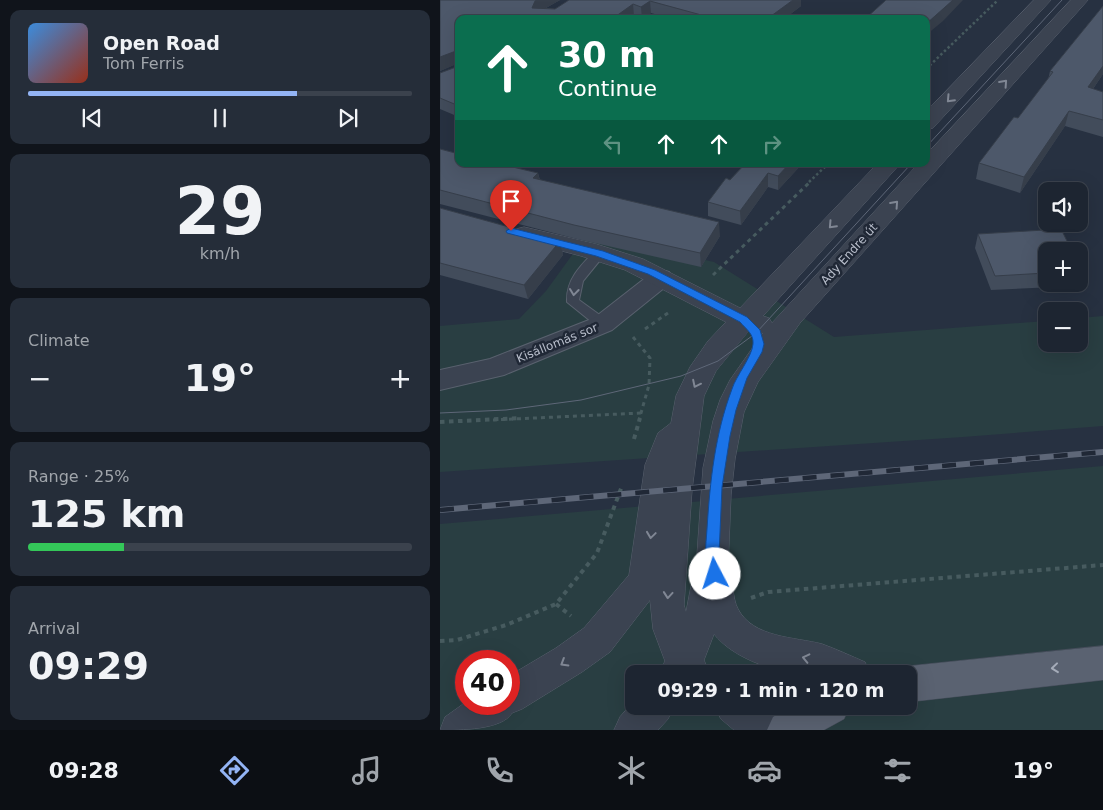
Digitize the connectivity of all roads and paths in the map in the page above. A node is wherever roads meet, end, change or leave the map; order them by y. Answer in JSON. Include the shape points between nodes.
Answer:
{"nodes":[{"id":1,"x":998,"y":0,"type":"edge"},
{"id":2,"x":1043,"y":0,"type":"edge"},
{"id":3,"x":1080,"y":0,"type":"edge"},
{"id":4,"x":930,"y":65,"type":"edge"},
{"id":5,"x":930,"y":120,"type":"edge"},
{"id":6,"x":930,"y":165,"type":"edge"},
{"id":7,"x":886,"y":167,"type":"edge"},
{"id":8,"x":928,"y":167,"type":"edge"},
{"id":9,"x":506,"y":230,"type":"edge"},
{"id":10,"x":599,"y":254,"type":"junction"},
{"id":11,"x":661,"y":278,"type":"junction"},
{"id":12,"x":782,"y":278,"type":"junction"},
{"id":13,"x":698,"y":298,"type":"junction"},
{"id":14,"x":791,"y":318,"type":"junction"},
{"id":15,"x":743,"y":320,"type":"junction"},
{"id":16,"x":603,"y":324,"type":"junction"},
{"id":17,"x":718,"y":348,"type":"junction"},
{"id":18,"x":440,"y":380,"type":"edge"},
{"id":19,"x":730,"y":410,"type":"junction"},
{"id":20,"x":440,"y":422,"type":"edge"},
{"id":21,"x":685,"y":425,"type":"junction"},
{"id":22,"x":634,"y":440,"type":"dead end"},
{"id":23,"x":624,"y":477,"type":"dead end"},
{"id":24,"x":713,"y":555,"type":"junction"},
{"id":25,"x":1103,"y":565,"type":"edge"},
{"id":26,"x":814,"y":588,"type":"dead end"},
{"id":27,"x":440,"y":641,"type":"edge"},
{"id":28,"x":1103,"y":663,"type":"edge"},
{"id":29,"x":683,"y":665,"type":"edge"},
{"id":30,"x":687,"y":665,"type":"edge"},
{"id":31,"x":829,"y":665,"type":"edge"},
{"id":32,"x":917,"y":683,"type":"edge"},
{"id":33,"x":520,"y":689,"type":"edge"},
{"id":34,"x":480,"y":715,"type":"edge"},
{"id":35,"x":647,"y":715,"type":"edge"},
{"id":36,"x":745,"y":715,"type":"edge"},
{"id":37,"x":814,"y":715,"type":"edge"},
{"id":38,"x":458,"y":730,"type":"edge"},
{"id":39,"x":633,"y":730,"type":"edge"},
{"id":40,"x":763,"y":730,"type":"edge"},
{"id":41,"x":786,"y":730,"type":"edge"}],
"edges":[{"from":1,"to":4,"type":"path"},
{"from":2,"to":5,"type":"street","one_way":true},
{"from":6,"to":3,"type":"street","name":"Ady Endre út","one_way":true},
{"from":7,"to":12,"type":"street","one_way":true},
{"from":14,"to":8,"type":"street","name":"Ady Endre út","one_way":true},
{"from":9,"to":10,"type":"street"},
{"from":10,"to":11,"type":"street"},
{"from":10,"to":16,"type":"lane","one_way":true,"via":[[578,277],[572,293],[573,302]]},
{"from":11,"to":13,"type":"street"},
{"from":11,"to":16,"type":"street","name":"Kisállomás sor"},
{"from":12,"to":13,"type":"street","via":[[760,296],[747,300],[729,302]]},
{"from":12,"to":15,"type":"street"},
{"from":13,"to":15,"type":"street"},
{"from":13,"to":17,"type":"street","via":[[720,318],[722,330]]},
{"from":14,"to":15,"type":"street","via":[[776,325],[763,326]]},
{"from":14,"to":19,"type":"street","name":"Ady Endre út","via":[[762,353]]},
{"from":15,"to":17,"type":"street"},
{"from":15,"to":19,"type":"street","via":[[754,329],[759,344]]},
{"from":16,"to":18,"type":"street","name":"Kisállomás sor","via":[[495,368]]},
{"from":17,"to":21,"type":"street","one_way":true,"via":[[690,396]]},
{"from":19,"to":24,"type":"street","name":"Ady Endre út","via":[[716,487]]},
{"from":20,"to":22,"type":"path","via":[[641,413]]},
{"from":21,"to":29,"type":"street","one_way":true,"via":[[667,605]]},
{"from":21,"to":33,"type":"street","one_way":true,"via":[[668,442],[660,465],[644,581],[597,640]]},
{"from":23,"to":27,"type":"path","via":[[596,553],[556,604],[506,626],[457,640]]},
{"from":24,"to":30,"type":"street","via":[[702,618]]},
{"from":31,"to":24,"type":"street","one_way":true,"via":[[760,647],[738,634],[720,611]]},
{"from":25,"to":26,"type":"path"},
{"from":28,"to":32,"type":"main road","one_way":true},
{"from":34,"to":38,"type":"street"},
{"from":35,"to":39,"type":"street"},
{"from":36,"to":40,"type":"street"},
{"from":37,"to":41,"type":"main road"}]}
